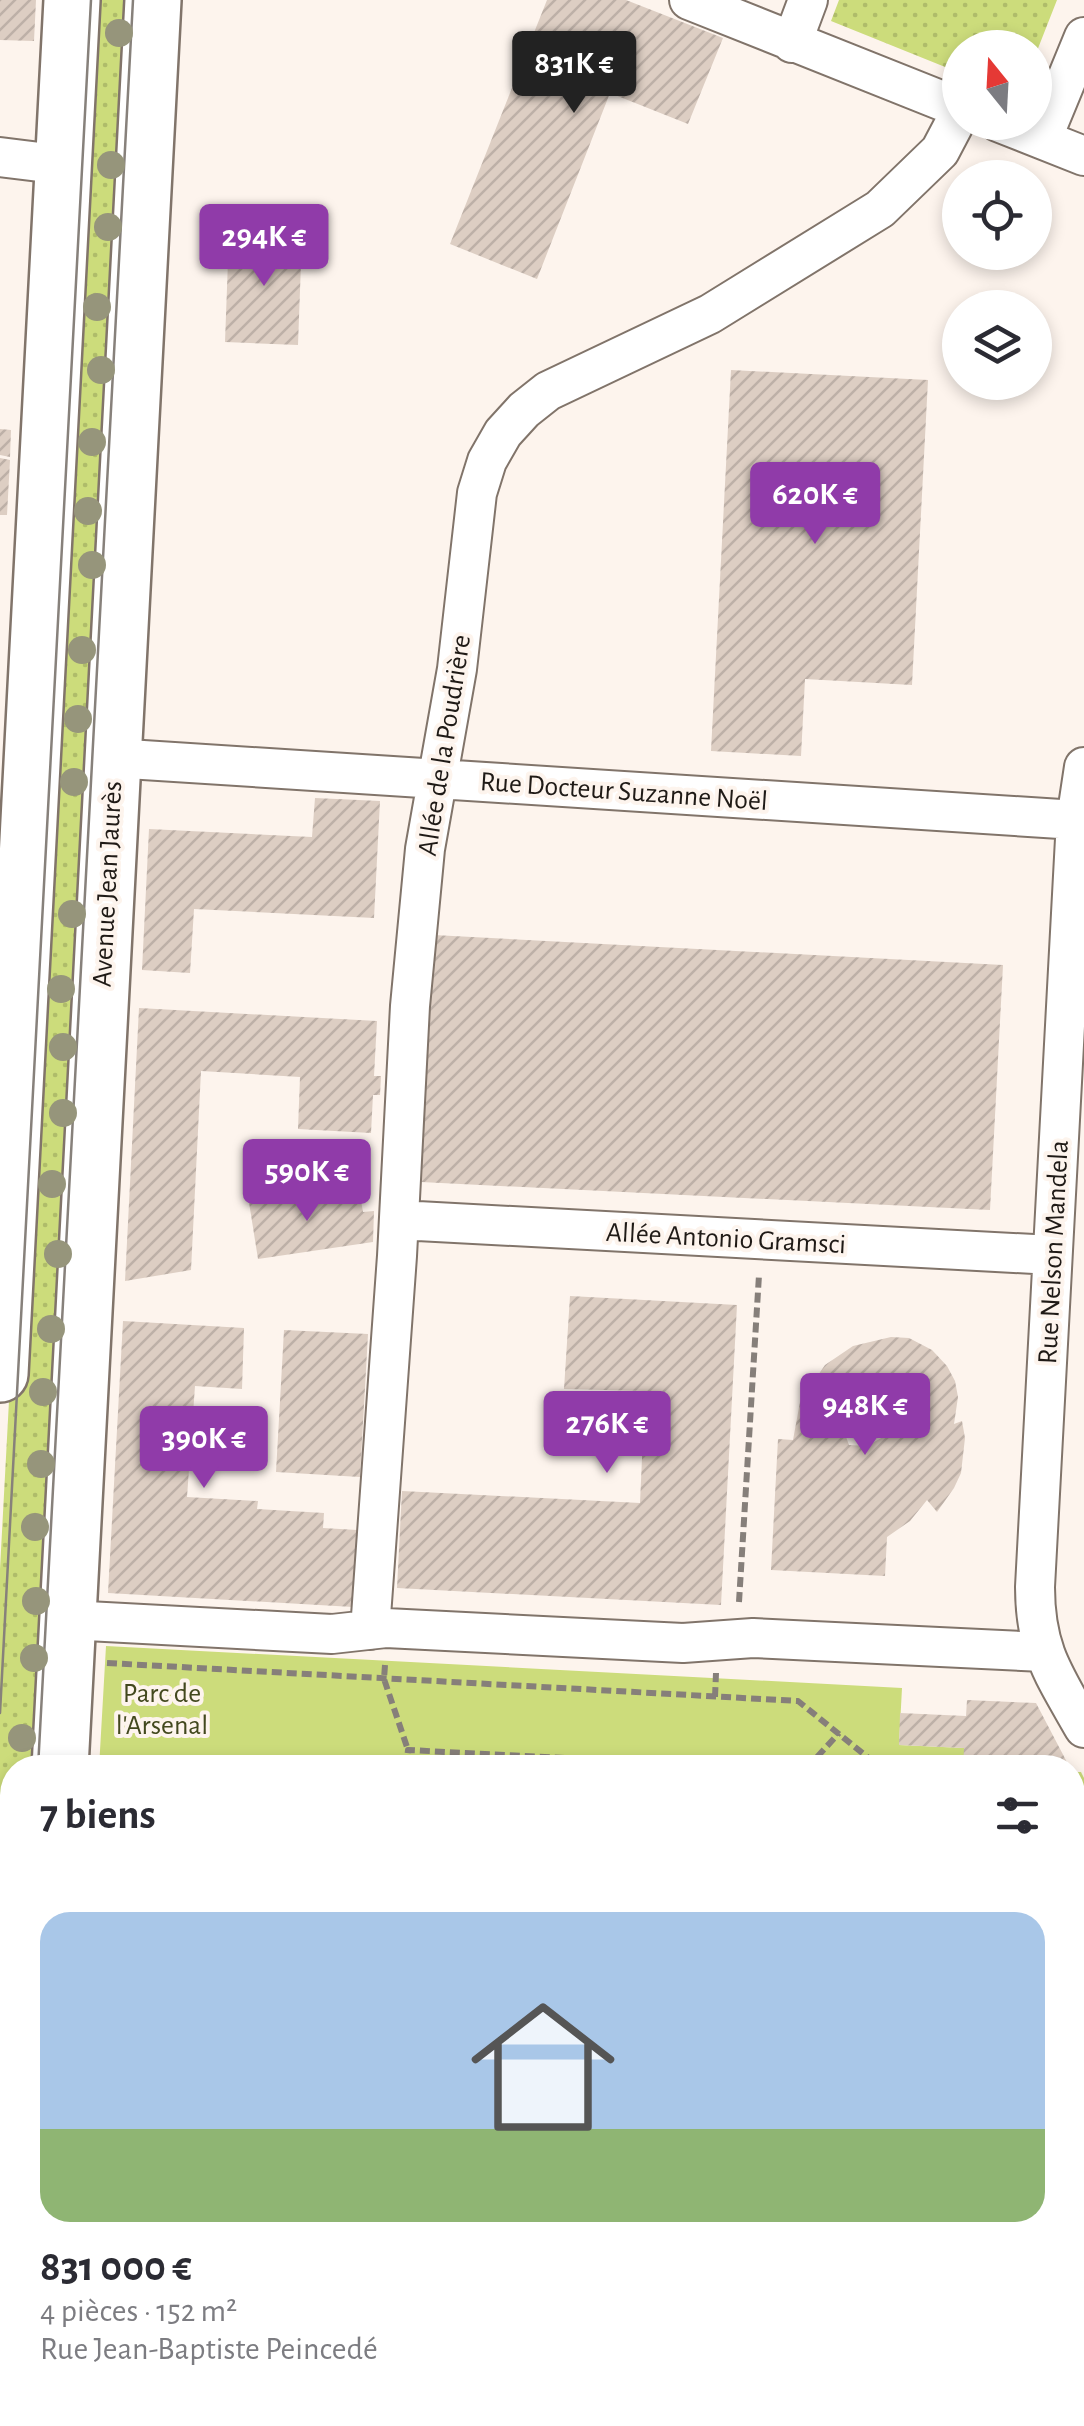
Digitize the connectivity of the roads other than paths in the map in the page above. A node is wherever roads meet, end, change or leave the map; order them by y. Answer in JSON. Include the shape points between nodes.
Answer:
{"nodes":[{"id":1,"x":72,"y":0,"type":"edge"},
{"id":2,"x":154,"y":0,"type":"edge"},
{"id":3,"x":689,"y":0,"type":"edge"},
{"id":4,"x":808,"y":0,"type":"edge"},
{"id":5,"x":1084,"y":37,"type":"edge"},
{"id":6,"x":792,"y":44,"type":"junction"},
{"id":7,"x":942,"y":103,"type":"edge"},
{"id":8,"x":1052,"y":115,"type":"edge"},
{"id":9,"x":946,"y":140,"type":"edge"},
{"id":10,"x":1044,"y":140,"type":"edge"},
{"id":11,"x":0,"y":156,"type":"edge"},
{"id":12,"x":1084,"y":156,"type":"edge"},
{"id":13,"x":64,"y":165,"type":"junction"},
{"id":14,"x":112,"y":758,"type":"junction"},
{"id":15,"x":1084,"y":766,"type":"edge"},
{"id":16,"x":437,"y":778,"type":"junction"},
{"id":17,"x":1076,"y":820,"type":"junction"},
{"id":18,"x":13,"y":888,"type":"edge"},
{"id":19,"x":399,"y":1220,"type":"junction"},
{"id":20,"x":1052,"y":1255,"type":"junction"},
{"id":21,"x":0,"y":1374,"type":"edge"},
{"id":22,"x":370,"y":1630,"type":"junction"},
{"id":23,"x":66,"y":1640,"type":"junction"},
{"id":24,"x":1042,"y":1652,"type":"junction"},
{"id":25,"x":1084,"y":1728,"type":"edge"},
{"id":26,"x":61,"y":1755,"type":"edge"}],
"edges":[{"from":1,"to":13,"type":"main road"},
{"from":2,"to":14,"type":"main road","name":"Avenue Jean Jaurès"},
{"from":3,"to":6,"type":"street"},
{"from":4,"to":6,"type":"street"},
{"from":5,"to":8,"type":"street"},
{"from":6,"to":7,"type":"street"},
{"from":9,"to":16,"type":"street","name":"Allée de la Poudrière","via":[[880,209],[710,314],[548,391],[503,433],[478,493]]},
{"from":10,"to":12,"type":"street"},
{"from":11,"to":13,"type":"street"},
{"from":13,"to":18,"type":"main road"},
{"from":14,"to":16,"type":"street","name":"Rue Docteur Suzanne Noël"},
{"from":14,"to":23,"type":"main road","name":"Avenue Jean Jaurès"},
{"from":15,"to":17,"type":"street","name":"Rue Nelson Mandela"},
{"from":16,"to":17,"type":"street","name":"Rue Docteur Suzanne Noël"},
{"from":16,"to":19,"type":"street","name":"Allée de la Poudrière","via":[[410,1006]]},
{"from":17,"to":20,"type":"street","name":"Rue Nelson Mandela"},
{"from":18,"to":21,"type":"main road"},
{"from":19,"to":20,"type":"street","name":"Allée Antonio Gramsci"},
{"from":19,"to":22,"type":"street","name":"Allée de la Poudrière"},
{"from":20,"to":24,"type":"street","name":"Rue Nelson Mandela","via":[[1035,1587]]},
{"from":22,"to":23,"type":"street"},
{"from":22,"to":24,"type":"street"},
{"from":23,"to":26,"type":"main road","name":"Avenue Jean Jaurès"},
{"from":24,"to":25,"type":"street","name":"Rue Nelson Mandela"}]}
